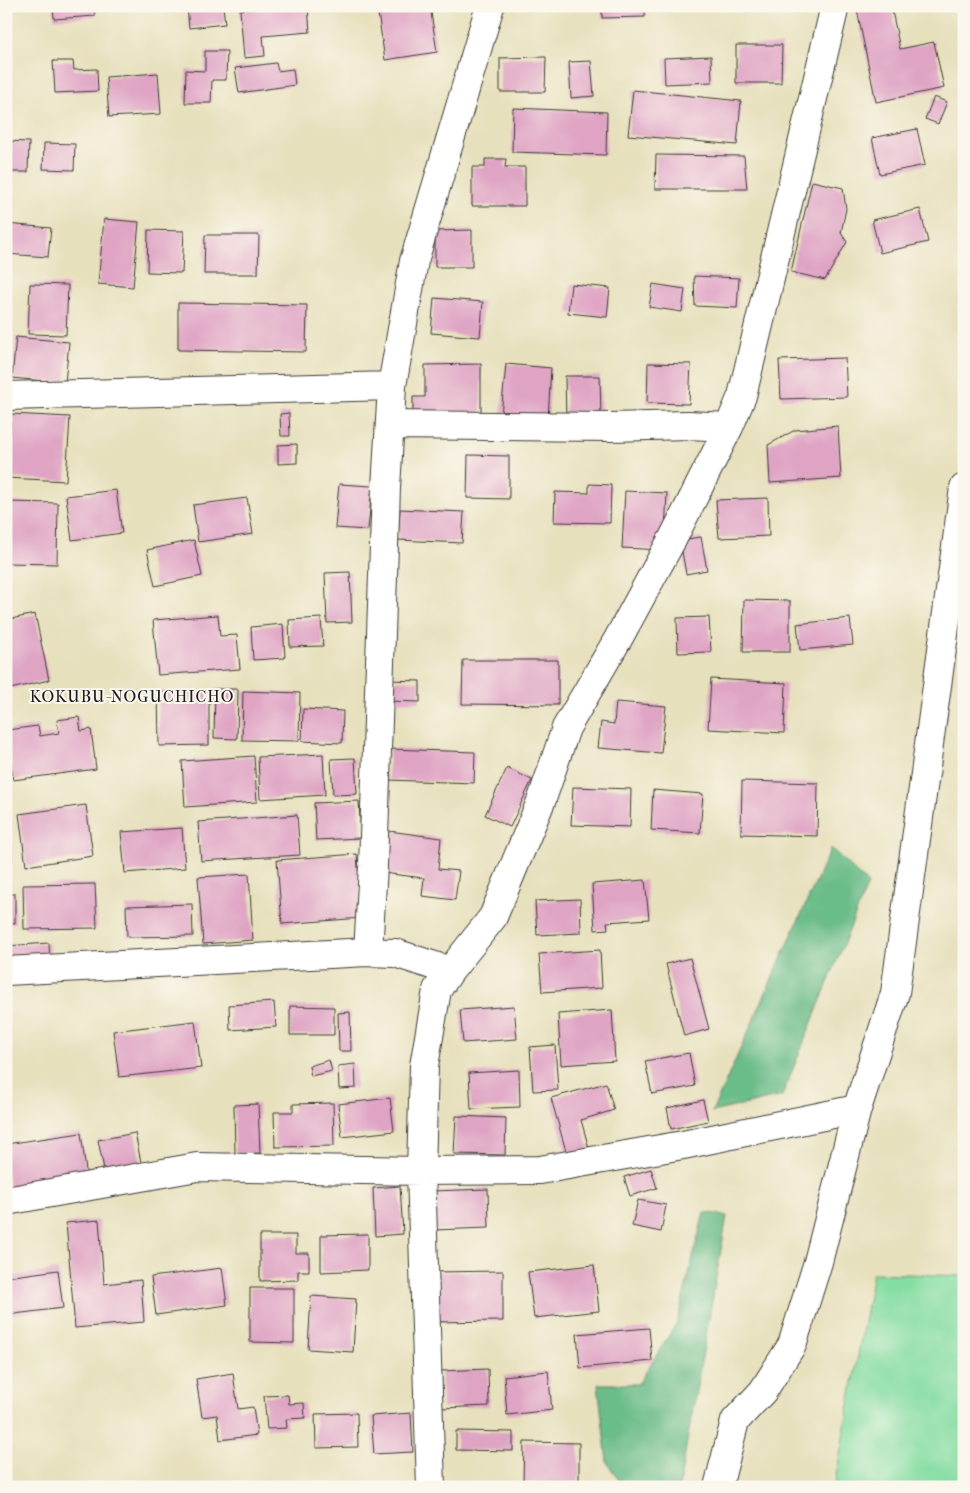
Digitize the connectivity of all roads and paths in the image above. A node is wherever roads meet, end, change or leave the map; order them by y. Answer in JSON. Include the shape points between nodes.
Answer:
{"nodes":[{"id":1,"x":490,"y":6,"type":"edge"},
{"id":2,"x":835,"y":6,"type":"edge"},
{"id":3,"x":392,"y":386,"type":"junction"},
{"id":4,"x":6,"y":396,"type":"edge"},
{"id":5,"x":390,"y":425,"type":"junction"},
{"id":6,"x":729,"y":427,"type":"junction"},
{"id":7,"x":964,"y":488,"type":"edge"},
{"id":8,"x":368,"y":952,"type":"junction"},
{"id":9,"x":6,"y":971,"type":"edge"},
{"id":10,"x":450,"y":971,"type":"junction"},
{"id":11,"x":857,"y":1109,"type":"junction"},
{"id":12,"x":420,"y":1172,"type":"junction"},
{"id":13,"x":6,"y":1200,"type":"edge"},
{"id":14,"x":431,"y":1487,"type":"edge"},
{"id":15,"x":718,"y":1487,"type":"edge"}],
"edges":[{"from":1,"to":3,"type":"street","via":[[414,261]]},
{"from":2,"to":6,"type":"street","via":[[742,396]]},
{"from":3,"to":4,"type":"street"},
{"from":3,"to":5,"type":"street"},
{"from":5,"to":6,"type":"street"},
{"from":5,"to":8,"type":"street"},
{"from":6,"to":10,"type":"street","via":[[665,553],[566,728],[542,799],[493,917]]},
{"from":7,"to":11,"type":"street","via":[[895,993]]},
{"from":8,"to":9,"type":"street"},
{"from":8,"to":10,"type":"street","via":[[395,953]]},
{"from":10,"to":12,"type":"street","via":[[437,990],[424,1066]]},
{"from":11,"to":12,"type":"street","via":[[540,1170]]},
{"from":11,"to":15,"type":"street","via":[[818,1262],[792,1345],[762,1390],[735,1421]]},
{"from":12,"to":13,"type":"street","via":[[197,1167]]},
{"from":12,"to":14,"type":"street"}]}
